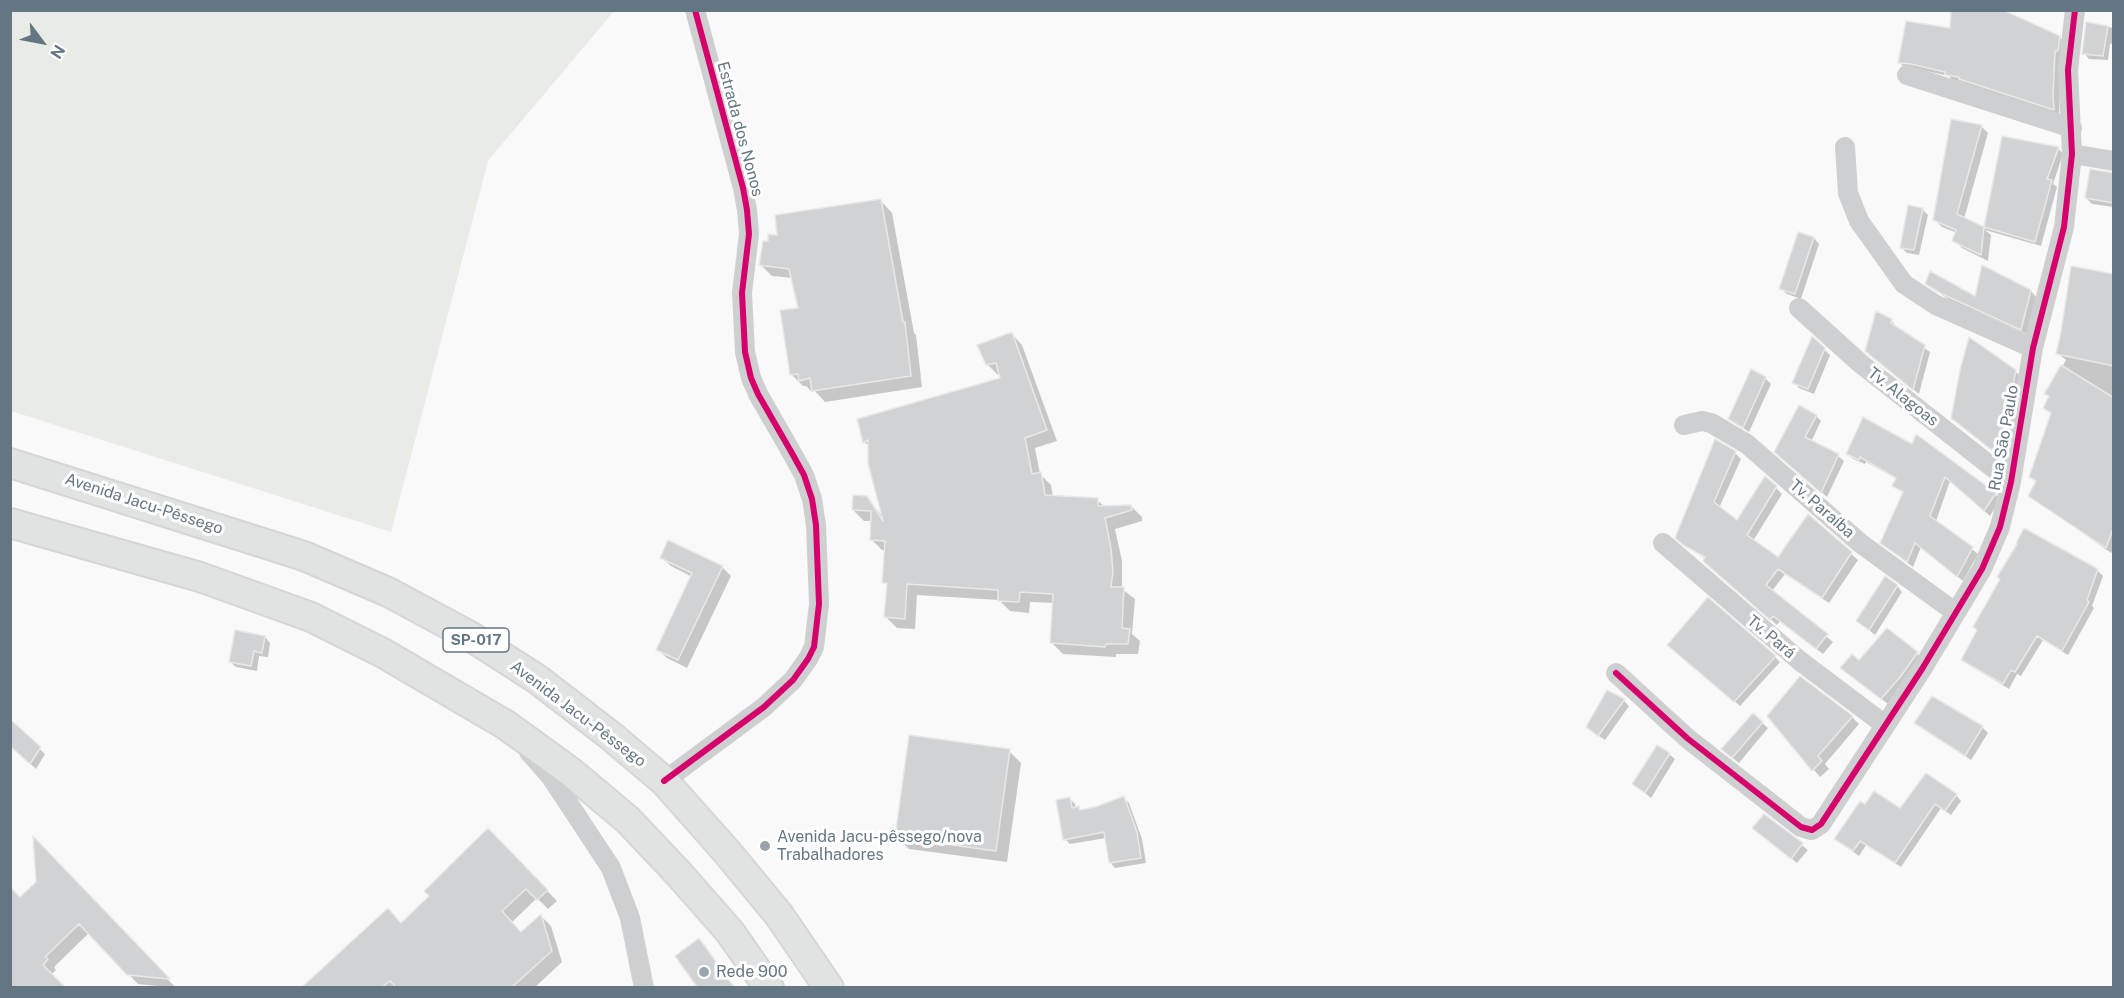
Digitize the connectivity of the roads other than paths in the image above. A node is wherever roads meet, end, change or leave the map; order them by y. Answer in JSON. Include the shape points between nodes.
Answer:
{"nodes":[{"id":1,"x":695,"y":10,"type":"edge"},
{"id":2,"x":2075,"y":10,"type":"edge"},
{"id":3,"x":1907,"y":75,"type":"dead end"},
{"id":4,"x":2072,"y":128,"type":"junction"},
{"id":5,"x":1845,"y":147,"type":"dead end"},
{"id":6,"x":2072,"y":154,"type":"junction"},
{"id":7,"x":2114,"y":161,"type":"edge"},
{"id":8,"x":1799,"y":308,"type":"dead end"},
{"id":9,"x":2033,"y":348,"type":"junction"},
{"id":10,"x":1684,"y":425,"type":"dead end"},
{"id":11,"x":10,"y":463,"type":"edge"},
{"id":12,"x":2011,"y":482,"type":"junction"},
{"id":13,"x":10,"y":523,"type":"edge"},
{"id":14,"x":1663,"y":543,"type":"dead end"},
{"id":15,"x":1955,"y":612,"type":"junction"},
{"id":16,"x":1616,"y":673,"type":"dead end"},
{"id":17,"x":506,"y":725,"type":"junction"},
{"id":18,"x":1885,"y":725,"type":"junction"},
{"id":19,"x":664,"y":781,"type":"junction"},
{"id":20,"x":644,"y":987,"type":"edge"},
{"id":21,"x":769,"y":987,"type":"edge"},
{"id":22,"x":829,"y":987,"type":"edge"}],
"edges":[{"from":1,"to":19,"type":"street","name":"Estrada dos Nonos","via":[[747,210],[749,234],[742,293],[745,352],[758,394],[804,475],[812,499],[819,604],[814,647],[793,680],[764,707]]},
{"from":2,"to":4,"type":"street","name":"Rua São Paulo","via":[[2068,70]]},
{"from":3,"to":4,"type":"street"},
{"from":4,"to":6,"type":"street","name":"Rua São Paulo"},
{"from":5,"to":9,"type":"street","via":[[1848,193],[1859,221],[1904,284],[1936,305]]},
{"from":6,"to":7,"type":"street"},
{"from":6,"to":9,"type":"street","name":"Rua São Paulo","via":[[2064,227]]},
{"from":8,"to":12,"type":"street","name":"Tv. Alagoas","via":[[1861,364]]},
{"from":9,"to":12,"type":"street","name":"Rua São Paulo"},
{"from":10,"to":15,"type":"street","name":"Tv. Paraíba","via":[[1711,423],[1747,444],[1860,543]]},
{"from":11,"to":19,"type":"highway","name":"Avenida Jacu-Pêssego","number":"SP-017","via":[[304,556],[388,592],[470,636],[537,679]]},
{"from":12,"to":15,"type":"street","name":"Rua São Paulo","via":[[2000,527],[1987,558]]},
{"from":13,"to":17,"type":"highway","via":[[200,577],[311,617],[383,652]]},
{"from":14,"to":18,"type":"street","name":"Tv. Pará","via":[[1800,662]]},
{"from":15,"to":18,"type":"street","name":"Rua São Paulo"},
{"from":16,"to":18,"type":"street","name":"Rua São Paulo","via":[[1687,738],[1801,827],[1812,830],[1821,824]]},
{"from":17,"to":20,"type":"street","via":[[551,777],[611,868],[630,918]]},
{"from":17,"to":21,"type":"highway","via":[[628,820],[730,932]]},
{"from":19,"to":22,"type":"highway","name":"Avenida Jacu-Pêssego","number":"SP-017","via":[[779,915]]}]}
